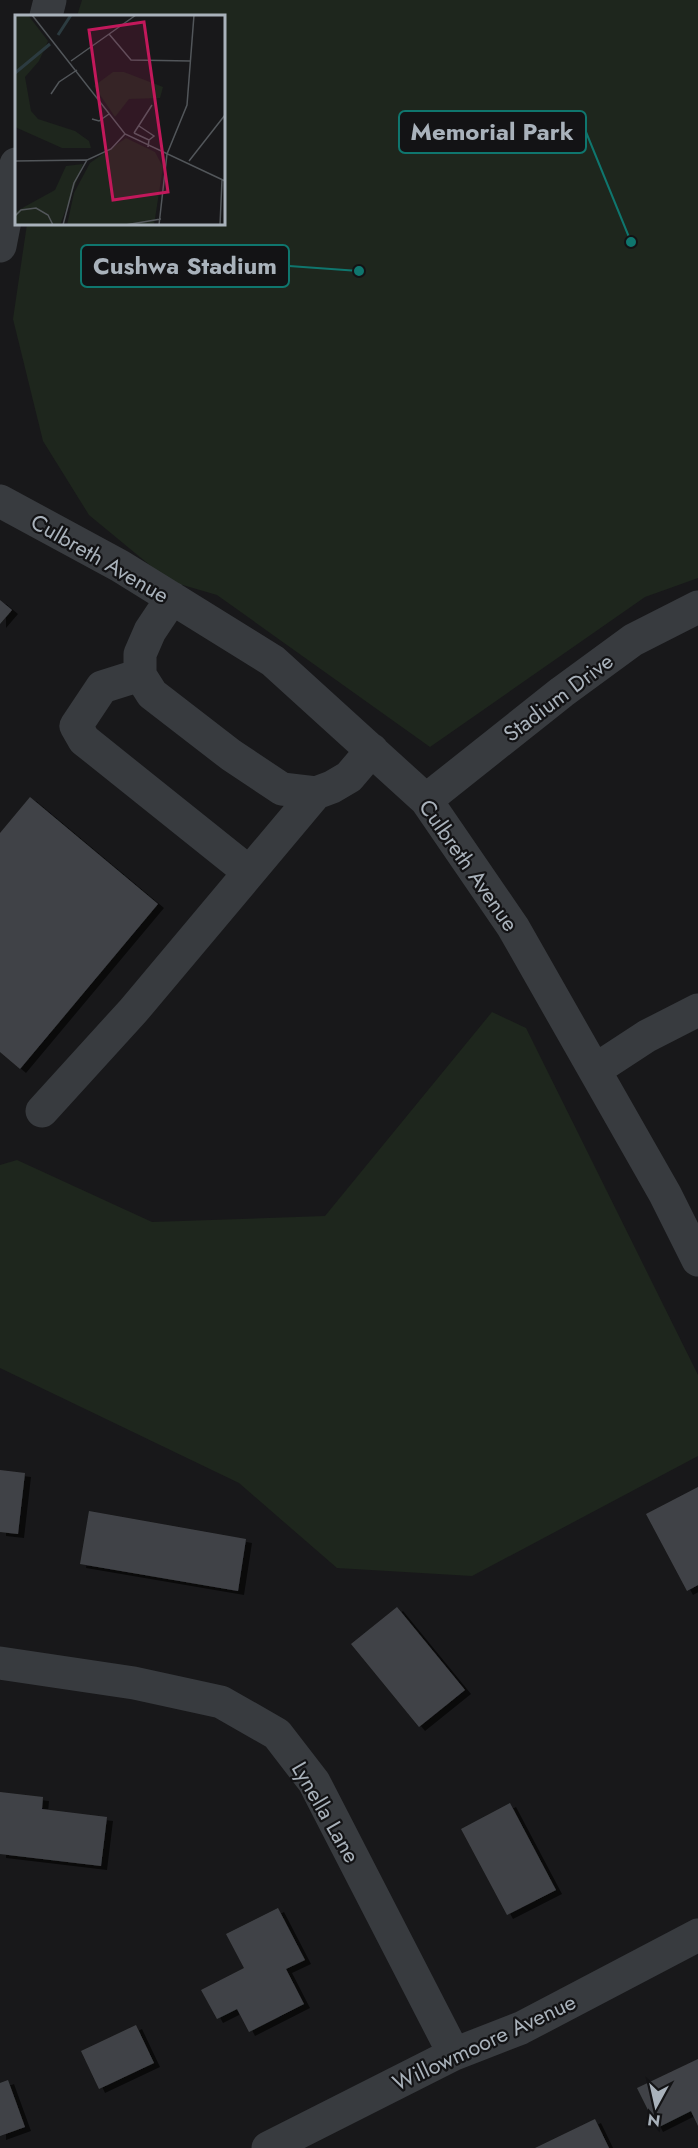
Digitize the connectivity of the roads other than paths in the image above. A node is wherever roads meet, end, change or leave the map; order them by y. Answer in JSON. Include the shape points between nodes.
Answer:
{"nodes":[{"id":1,"x":50,"y":0,"type":"edge"},
{"id":2,"x":46,"y":15,"type":"edge"},
{"id":3,"x":15,"y":169,"type":"edge"},
{"id":4,"x":0,"y":246,"type":"edge"},
{"id":5,"x":0,"y":501,"type":"edge"},
{"id":6,"x":172,"y":598,"type":"junction"},
{"id":7,"x":698,"y":607,"type":"edge"},
{"id":8,"x":140,"y":675,"type":"junction"},
{"id":9,"x":372,"y":750,"type":"junction"},
{"id":10,"x":316,"y":793,"type":"junction"},
{"id":11,"x":426,"y":800,"type":"junction"},
{"id":12,"x":249,"y":872,"type":"junction"},
{"id":13,"x":698,"y":1010,"type":"edge"},
{"id":14,"x":595,"y":1070,"type":"junction"},
{"id":15,"x":42,"y":1111,"type":"dead end"},
{"id":16,"x":698,"y":1260,"type":"edge"},
{"id":17,"x":0,"y":1663,"type":"edge"},
{"id":18,"x":698,"y":1935,"type":"edge"},
{"id":19,"x":454,"y":2054,"type":"junction"},
{"id":20,"x":268,"y":2148,"type":"edge"}],
"edges":[{"from":1,"to":2,"type":"street"},
{"from":3,"to":4,"type":"street"},
{"from":5,"to":6,"type":"street","name":"Culbreth Avenue"},
{"from":6,"to":8,"type":"street","via":[[140,654]]},
{"from":6,"to":9,"type":"street","name":"Culbreth Avenue","via":[[273,661]]},
{"from":7,"to":11,"type":"street","name":"Stadium Drive","via":[[633,640]]},
{"from":8,"to":10,"type":"street","via":[[152,694],[261,777],[282,789]]},
{"from":8,"to":12,"type":"street","via":[[102,687],[76,726],[84,740]]},
{"from":9,"to":10,"type":"street","via":[[349,777]]},
{"from":9,"to":11,"type":"street","name":"Culbreth Avenue"},
{"from":10,"to":12,"type":"street"},
{"from":11,"to":14,"type":"street","name":"Culbreth Avenue","via":[[513,927]]},
{"from":12,"to":15,"type":"street","via":[[133,1011]]},
{"from":13,"to":14,"type":"street","via":[[647,1036]]},
{"from":14,"to":16,"type":"street","name":"Culbreth Avenue"},
{"from":17,"to":19,"type":"street","name":"Lynella Lane","via":[[134,1683],[221,1702],[277,1734],[314,1782]]},
{"from":18,"to":19,"type":"street","name":"Willowmoore Avenue","via":[[520,2028]]},
{"from":19,"to":20,"type":"street","name":"Willowmoore Avenue"}]}
